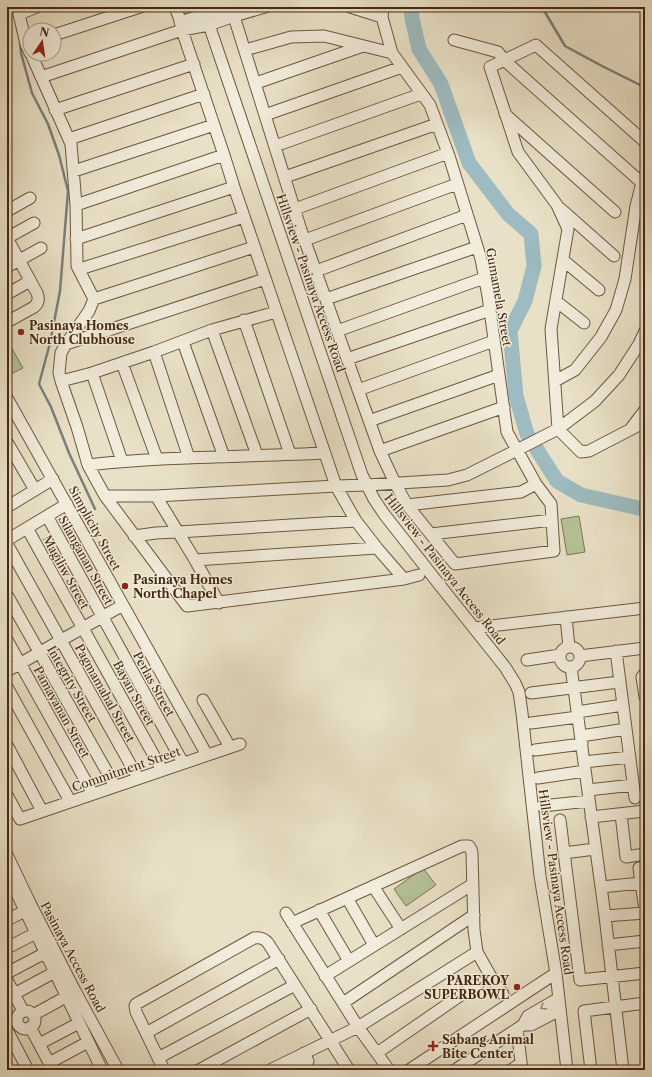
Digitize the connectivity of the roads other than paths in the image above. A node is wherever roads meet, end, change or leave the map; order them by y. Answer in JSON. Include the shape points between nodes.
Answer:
{"nodes":[{"id":1,"x":37,"y":7,"type":"edge"},
{"id":2,"x":140,"y":7,"type":"edge"},
{"id":3,"x":175,"y":7,"type":"edge"},
{"id":4,"x":265,"y":7,"type":"edge"},
{"id":5,"x":350,"y":7,"type":"edge"},
{"id":6,"x":20,"y":10,"type":"edge"},
{"id":7,"x":231,"y":10,"type":"edge"},
{"id":8,"x":382,"y":12,"type":"edge"},
{"id":9,"x":206,"y":16,"type":"edge"},
{"id":10,"x":23,"y":22,"type":"edge"},
{"id":11,"x":181,"y":26,"type":"junction"},
{"id":12,"x":62,"y":32,"type":"edge"},
{"id":13,"x":454,"y":40,"type":"dead end"},
{"id":14,"x":363,"y":46,"type":"junction"},
{"id":15,"x":245,"y":50,"type":"junction"},
{"id":16,"x":392,"y":53,"type":"junction"},
{"id":17,"x":504,"y":60,"type":"junction"},
{"id":18,"x":35,"y":62,"type":"edge"},
{"id":19,"x":194,"y":64,"type":"junction"},
{"id":20,"x":402,"y":67,"type":"junction"},
{"id":21,"x":41,"y":77,"type":"junction"},
{"id":22,"x":256,"y":83,"type":"junction"},
{"id":23,"x":204,"y":94,"type":"junction"},
{"id":24,"x":421,"y":94,"type":"junction"},
{"id":25,"x":55,"y":110,"type":"junction"},
{"id":26,"x":505,"y":114,"type":"junction"},
{"id":27,"x":265,"y":115,"type":"junction"},
{"id":28,"x":214,"y":124,"type":"junction"},
{"id":29,"x":437,"y":124,"type":"junction"},
{"id":30,"x":69,"y":139,"type":"junction"},
{"id":31,"x":645,"y":142,"type":"edge"},
{"id":32,"x":275,"y":146,"type":"junction"},
{"id":33,"x":448,"y":153,"type":"junction"},
{"id":34,"x":224,"y":155,"type":"junction"},
{"id":35,"x":74,"y":171,"type":"junction"},
{"id":36,"x":285,"y":177,"type":"junction"},
{"id":37,"x":643,"y":179,"type":"edge"},
{"id":38,"x":457,"y":184,"type":"junction"},
{"id":39,"x":234,"y":187,"type":"junction"},
{"id":40,"x":30,"y":198,"type":"dead end"},
{"id":41,"x":76,"y":205,"type":"junction"},
{"id":42,"x":557,"y":205,"type":"junction"},
{"id":43,"x":295,"y":209,"type":"junction"},
{"id":44,"x":7,"y":211,"type":"edge"},
{"id":45,"x":615,"y":212,"type":"dead end"},
{"id":46,"x":467,"y":216,"type":"junction"},
{"id":47,"x":244,"y":217,"type":"junction"},
{"id":48,"x":34,"y":223,"type":"dead end"},
{"id":49,"x":7,"y":238,"type":"edge"},
{"id":50,"x":76,"y":239,"type":"junction"},
{"id":51,"x":305,"y":240,"type":"junction"},
{"id":52,"x":254,"y":246,"type":"junction"},
{"id":53,"x":477,"y":247,"type":"junction"},
{"id":54,"x":41,"y":248,"type":"dead end"},
{"id":55,"x":614,"y":256,"type":"dead end"},
{"id":56,"x":19,"y":260,"type":"junction"},
{"id":57,"x":563,"y":260,"type":"junction"},
{"id":58,"x":7,"y":267,"type":"edge"},
{"id":59,"x":80,"y":269,"type":"junction"},
{"id":60,"x":316,"y":271,"type":"junction"},
{"id":61,"x":484,"y":278,"type":"junction"},
{"id":62,"x":265,"y":279,"type":"junction"},
{"id":63,"x":30,"y":281,"type":"junction"},
{"id":64,"x":599,"y":290,"type":"dead end"},
{"id":65,"x":7,"y":294,"type":"edge"},
{"id":66,"x":94,"y":299,"type":"junction"},
{"id":67,"x":326,"y":299,"type":"junction"},
{"id":68,"x":556,"y":301,"type":"junction"},
{"id":69,"x":490,"y":310,"type":"junction"},
{"id":70,"x":276,"y":312,"type":"junction"},
{"id":71,"x":244,"y":320,"type":"junction"},
{"id":72,"x":7,"y":322,"type":"edge"},
{"id":73,"x":584,"y":323,"type":"dead end"},
{"id":74,"x":212,"y":330,"type":"junction"},
{"id":75,"x":337,"y":331,"type":"junction"},
{"id":76,"x":645,"y":331,"type":"edge"},
{"id":77,"x":183,"y":342,"type":"junction"},
{"id":78,"x":494,"y":342,"type":"junction"},
{"id":79,"x":66,"y":344,"type":"junction"},
{"id":80,"x":154,"y":352,"type":"junction"},
{"id":81,"x":347,"y":360,"type":"junction"},
{"id":82,"x":122,"y":363,"type":"junction"},
{"id":83,"x":92,"y":373,"type":"junction"},
{"id":84,"x":499,"y":375,"type":"junction"},
{"id":85,"x":61,"y":381,"type":"junction"},
{"id":86,"x":555,"y":381,"type":"junction"},
{"id":87,"x":358,"y":390,"type":"junction"},
{"id":88,"x":7,"y":398,"type":"edge"},
{"id":89,"x":504,"y":407,"type":"junction"},
{"id":90,"x":645,"y":410,"type":"edge"},
{"id":91,"x":369,"y":421,"type":"junction"},
{"id":92,"x":645,"y":422,"type":"edge"},
{"id":93,"x":558,"y":428,"type":"junction"},
{"id":94,"x":630,"y":430,"type":"junction"},
{"id":95,"x":7,"y":442,"type":"edge"},
{"id":96,"x":521,"y":448,"type":"junction"},
{"id":97,"x":380,"y":451,"type":"junction"},
{"id":98,"x":325,"y":452,"type":"junction"},
{"id":99,"x":290,"y":454,"type":"junction"},
{"id":100,"x":257,"y":455,"type":"junction"},
{"id":101,"x":224,"y":457,"type":"junction"},
{"id":102,"x":190,"y":458,"type":"junction"},
{"id":103,"x":157,"y":459,"type":"junction"},
{"id":104,"x":122,"y":461,"type":"junction"},
{"id":105,"x":88,"y":465,"type":"junction"},
{"id":106,"x":53,"y":479,"type":"junction"},
{"id":107,"x":395,"y":483,"type":"junction"},
{"id":108,"x":536,"y":484,"type":"junction"},
{"id":109,"x":367,"y":485,"type":"junction"},
{"id":110,"x":336,"y":486,"type":"junction"},
{"id":111,"x":35,"y":490,"type":"junction"},
{"id":112,"x":105,"y":496,"type":"junction"},
{"id":113,"x":156,"y":496,"type":"junction"},
{"id":114,"x":8,"y":504,"type":"edge"},
{"id":115,"x":67,"y":504,"type":"junction"},
{"id":116,"x":407,"y":504,"type":"junction"},
{"id":117,"x":47,"y":516,"type":"junction"},
{"id":118,"x":356,"y":520,"type":"junction"},
{"id":119,"x":552,"y":520,"type":"junction"},
{"id":120,"x":27,"y":528,"type":"junction"},
{"id":121,"x":178,"y":532,"type":"junction"},
{"id":122,"x":431,"y":534,"type":"junction"},
{"id":123,"x":134,"y":536,"type":"junction"},
{"id":124,"x":7,"y":540,"type":"edge"},
{"id":125,"x":7,"y":544,"type":"edge"},
{"id":126,"x":377,"y":548,"type":"junction"},
{"id":127,"x":195,"y":560,"type":"junction"},
{"id":128,"x":419,"y":575,"type":"dead end"},
{"id":129,"x":404,"y":579,"type":"junction"},
{"id":130,"x":7,"y":595,"type":"edge"},
{"id":131,"x":219,"y":603,"type":"junction"},
{"id":132,"x":124,"y":605,"type":"junction"},
{"id":133,"x":645,"y":608,"type":"edge"},
{"id":134,"x":102,"y":617,"type":"junction"},
{"id":135,"x":566,"y":617,"type":"junction"},
{"id":136,"x":83,"y":628,"type":"junction"},
{"id":137,"x":474,"y":628,"type":"junction"},
{"id":138,"x":7,"y":640,"type":"edge"},
{"id":139,"x":61,"y":640,"type":"junction"},
{"id":140,"x":569,"y":647,"type":"junction"},
{"id":141,"x":645,"y":648,"type":"edge"},
{"id":142,"x":616,"y":651,"type":"junction"},
{"id":143,"x":39,"y":653,"type":"junction"},
{"id":144,"x":560,"y":656,"type":"junction"},
{"id":145,"x":580,"y":656,"type":"junction"},
{"id":146,"x":527,"y":660,"type":"dead end"},
{"id":147,"x":20,"y":664,"type":"junction"},
{"id":148,"x":571,"y":667,"type":"junction"},
{"id":149,"x":7,"y":671,"type":"edge"},
{"id":150,"x":645,"y":673,"type":"edge"},
{"id":151,"x":619,"y":682,"type":"junction"},
{"id":152,"x":7,"y":687,"type":"edge"},
{"id":153,"x":574,"y":688,"type":"junction"},
{"id":154,"x":531,"y":693,"type":"dead end"},
{"id":155,"x":645,"y":697,"type":"edge"},
{"id":156,"x":203,"y":700,"type":"dead end"},
{"id":157,"x":622,"y":705,"type":"junction"},
{"id":158,"x":578,"y":714,"type":"junction"},
{"id":159,"x":531,"y":723,"type":"dead end"},
{"id":160,"x":626,"y":729,"type":"junction"},
{"id":161,"x":581,"y":740,"type":"junction"},
{"id":162,"x":7,"y":745,"type":"edge"},
{"id":163,"x":534,"y":750,"type":"dead end"},
{"id":164,"x":207,"y":755,"type":"junction"},
{"id":165,"x":630,"y":757,"type":"junction"},
{"id":166,"x":183,"y":763,"type":"junction"},
{"id":167,"x":585,"y":767,"type":"junction"},
{"id":168,"x":162,"y":770,"type":"junction"},
{"id":169,"x":138,"y":778,"type":"junction"},
{"id":170,"x":538,"y":778,"type":"dead end"},
{"id":171,"x":633,"y":785,"type":"junction"},
{"id":172,"x":115,"y":786,"type":"junction"},
{"id":173,"x":93,"y":794,"type":"junction"},
{"id":174,"x":7,"y":795,"type":"edge"},
{"id":175,"x":588,"y":795,"type":"junction"},
{"id":176,"x":635,"y":798,"type":"dead end"},
{"id":177,"x":70,"y":801,"type":"junction"},
{"id":178,"x":542,"y":806,"type":"dead end"},
{"id":179,"x":42,"y":811,"type":"junction"},
{"id":180,"x":645,"y":812,"type":"edge"},
{"id":181,"x":621,"y":814,"type":"junction"},
{"id":182,"x":591,"y":818,"type":"junction"},
{"id":183,"x":560,"y":820,"type":"dead end"},
{"id":184,"x":596,"y":849,"type":"junction"},
{"id":185,"x":564,"y":853,"type":"junction"},
{"id":186,"x":645,"y":854,"type":"edge"},
{"id":187,"x":7,"y":855,"type":"edge"},
{"id":188,"x":639,"y":868,"type":"dead end"},
{"id":189,"x":7,"y":873,"type":"edge"},
{"id":190,"x":642,"y":883,"type":"junction"},
{"id":191,"x":473,"y":884,"type":"junction"},
{"id":192,"x":373,"y":886,"type":"junction"},
{"id":193,"x":601,"y":886,"type":"junction"},
{"id":194,"x":12,"y":895,"type":"edge"},
{"id":195,"x":347,"y":898,"type":"junction"},
{"id":196,"x":319,"y":910,"type":"junction"},
{"id":197,"x":25,"y":911,"type":"junction"},
{"id":198,"x":645,"y":911,"type":"edge"},
{"id":199,"x":474,"y":915,"type":"junction"},
{"id":200,"x":605,"y":916,"type":"junction"},
{"id":201,"x":7,"y":920,"type":"edge"},
{"id":202,"x":401,"y":929,"type":"junction"},
{"id":203,"x":36,"y":933,"type":"junction"},
{"id":204,"x":645,"y":941,"type":"edge"},
{"id":205,"x":374,"y":945,"type":"junction"},
{"id":206,"x":608,"y":945,"type":"junction"},
{"id":207,"x":7,"y":948,"type":"edge"},
{"id":208,"x":477,"y":952,"type":"junction"},
{"id":209,"x":45,"y":953,"type":"junction"},
{"id":210,"x":279,"y":959,"type":"junction"},
{"id":211,"x":349,"y":961,"type":"junction"},
{"id":212,"x":55,"y":972,"type":"junction"},
{"id":213,"x":7,"y":973,"type":"edge"},
{"id":214,"x":556,"y":973,"type":"junction"},
{"id":215,"x":645,"y":973,"type":"edge"},
{"id":216,"x":490,"y":975,"type":"junction"},
{"id":217,"x":325,"y":976,"type":"junction"},
{"id":218,"x":612,"y":976,"type":"junction"},
{"id":219,"x":7,"y":980,"type":"edge"},
{"id":220,"x":295,"y":985,"type":"junction"},
{"id":221,"x":14,"y":994,"type":"junction"},
{"id":222,"x":71,"y":994,"type":"junction"},
{"id":223,"x":503,"y":994,"type":"dead end"},
{"id":224,"x":559,"y":998,"type":"junction"},
{"id":225,"x":343,"y":1003,"type":"junction"},
{"id":226,"x":645,"y":1003,"type":"edge"},
{"id":227,"x":616,"y":1007,"type":"junction"},
{"id":228,"x":311,"y":1009,"type":"junction"},
{"id":229,"x":560,"y":1010,"type":"junction"},
{"id":230,"x":28,"y":1013,"type":"junction"},
{"id":231,"x":79,"y":1023,"type":"junction"},
{"id":232,"x":18,"y":1024,"type":"junction"},
{"id":233,"x":358,"y":1027,"type":"junction"},
{"id":234,"x":520,"y":1027,"type":"junction"},
{"id":235,"x":30,"y":1028,"type":"junction"},
{"id":236,"x":7,"y":1030,"type":"edge"},
{"id":237,"x":146,"y":1033,"type":"junction"},
{"id":238,"x":330,"y":1040,"type":"junction"},
{"id":239,"x":88,"y":1042,"type":"junction"},
{"id":240,"x":39,"y":1044,"type":"junction"},
{"id":241,"x":377,"y":1053,"type":"junction"},
{"id":242,"x":304,"y":1054,"type":"junction"},
{"id":243,"x":158,"y":1058,"type":"junction"},
{"id":244,"x":51,"y":1066,"type":"edge"},
{"id":245,"x":522,"y":1066,"type":"edge"},
{"id":246,"x":100,"y":1069,"type":"edge"},
{"id":247,"x":28,"y":1070,"type":"edge"},
{"id":248,"x":118,"y":1070,"type":"edge"},
{"id":249,"x":164,"y":1070,"type":"edge"},
{"id":250,"x":199,"y":1070,"type":"edge"},
{"id":251,"x":270,"y":1070,"type":"edge"},
{"id":252,"x":293,"y":1070,"type":"edge"},
{"id":253,"x":348,"y":1070,"type":"edge"},
{"id":254,"x":389,"y":1070,"type":"edge"},
{"id":255,"x":409,"y":1070,"type":"edge"},
{"id":256,"x":454,"y":1070,"type":"edge"},
{"id":257,"x":511,"y":1070,"type":"edge"},
{"id":258,"x":567,"y":1070,"type":"edge"},
{"id":259,"x":591,"y":1070,"type":"edge"},
{"id":260,"x":623,"y":1070,"type":"edge"}],
"edges":[{"from":1,"to":6,"type":"street"},
{"from":2,"to":12,"type":"street"},
{"from":3,"to":11,"type":"street"},
{"from":4,"to":7,"type":"street"},
{"from":5,"to":8,"type":"street"},
{"from":6,"to":10,"type":"street"},
{"from":7,"to":9,"type":"street"},
{"from":7,"to":15,"type":"street"},
{"from":8,"to":16,"type":"street","name":"Gumamela Street"},
{"from":9,"to":11,"type":"street"},
{"from":9,"to":109,"type":"street","name":"Hillsview - Pasinaya Access Road"},
{"from":11,"to":19,"type":"street"},
{"from":11,"to":21,"type":"street"},
{"from":13,"to":17,"type":"street","via":[[498,52]]},
{"from":14,"to":15,"type":"street","via":[[324,36],[291,37]]},
{"from":14,"to":16,"type":"street"},
{"from":14,"to":22,"type":"street"},
{"from":15,"to":22,"type":"street"},
{"from":16,"to":20,"type":"street","name":"Gumamela Street"},
{"from":17,"to":26,"type":"street","via":[[490,67]]},
{"from":17,"to":31,"type":"street","via":[[536,44]]},
{"from":17,"to":37,"type":"street"},
{"from":18,"to":21,"type":"street"},
{"from":19,"to":23,"type":"street"},
{"from":19,"to":25,"type":"street"},
{"from":20,"to":24,"type":"street","name":"Gumamela Street"},
{"from":20,"to":27,"type":"street"},
{"from":21,"to":25,"type":"street"},
{"from":22,"to":27,"type":"street"},
{"from":23,"to":28,"type":"street"},
{"from":23,"to":30,"type":"street"},
{"from":24,"to":29,"type":"street","name":"Gumamela Street","via":[[430,105]]},
{"from":24,"to":32,"type":"street"},
{"from":25,"to":30,"type":"street"},
{"from":26,"to":42,"type":"street","via":[[518,152]]},
{"from":26,"to":45,"type":"street"},
{"from":27,"to":32,"type":"street"},
{"from":28,"to":34,"type":"street"},
{"from":28,"to":35,"type":"street"},
{"from":29,"to":33,"type":"street","name":"Gumamela Street"},
{"from":29,"to":36,"type":"street"},
{"from":30,"to":35,"type":"street"},
{"from":32,"to":36,"type":"street"},
{"from":33,"to":38,"type":"street","name":"Gumamela Street"},
{"from":33,"to":43,"type":"street"},
{"from":34,"to":39,"type":"street"},
{"from":34,"to":41,"type":"street"},
{"from":35,"to":41,"type":"street"},
{"from":36,"to":43,"type":"street"},
{"from":37,"to":86,"type":"street","via":[[636,206],[625,279],[616,310],[600,337],[575,370]]},
{"from":38,"to":46,"type":"street","name":"Gumamela Street"},
{"from":38,"to":51,"type":"street"},
{"from":39,"to":47,"type":"street"},
{"from":39,"to":50,"type":"street"},
{"from":40,"to":44,"type":"street"},
{"from":41,"to":50,"type":"street"},
{"from":42,"to":55,"type":"street"},
{"from":42,"to":57,"type":"street","via":[[568,229]]},
{"from":43,"to":51,"type":"street"},
{"from":46,"to":53,"type":"street","name":"Gumamela Street"},
{"from":46,"to":60,"type":"street"},
{"from":47,"to":52,"type":"street"},
{"from":47,"to":59,"type":"street"},
{"from":48,"to":49,"type":"street"},
{"from":49,"to":56,"type":"street"},
{"from":50,"to":59,"type":"street","via":[[77,266]]},
{"from":51,"to":60,"type":"street"},
{"from":52,"to":62,"type":"street"},
{"from":52,"to":66,"type":"street"},
{"from":53,"to":61,"type":"street","name":"Gumamela Street"},
{"from":53,"to":67,"type":"street"},
{"from":54,"to":56,"type":"street"},
{"from":56,"to":58,"type":"street"},
{"from":56,"to":63,"type":"street"},
{"from":57,"to":64,"type":"street"},
{"from":57,"to":68,"type":"street"},
{"from":59,"to":66,"type":"street"},
{"from":60,"to":67,"type":"street"},
{"from":61,"to":69,"type":"street","name":"Gumamela Street"},
{"from":61,"to":75,"type":"street"},
{"from":62,"to":70,"type":"street"},
{"from":62,"to":79,"type":"street"},
{"from":63,"to":65,"type":"street"},
{"from":63,"to":72,"type":"street","via":[[37,293],[36,305]]},
{"from":66,"to":79,"type":"street","via":[[89,312]]},
{"from":67,"to":75,"type":"street"},
{"from":68,"to":73,"type":"street"},
{"from":68,"to":86,"type":"street","via":[[551,329]]},
{"from":69,"to":78,"type":"street","name":"Gumamela Street"},
{"from":69,"to":81,"type":"street"},
{"from":70,"to":71,"type":"street"},
{"from":70,"to":98,"type":"street"},
{"from":71,"to":74,"type":"street"},
{"from":71,"to":99,"type":"street"},
{"from":74,"to":77,"type":"street"},
{"from":74,"to":100,"type":"street"},
{"from":75,"to":81,"type":"street"},
{"from":76,"to":93,"type":"street","via":[[619,375],[595,401]]},
{"from":77,"to":80,"type":"street"},
{"from":77,"to":101,"type":"street"},
{"from":78,"to":84,"type":"street","name":"Gumamela Street"},
{"from":78,"to":87,"type":"street"},
{"from":79,"to":85,"type":"street","via":[[61,353]]},
{"from":80,"to":82,"type":"street"},
{"from":80,"to":102,"type":"street"},
{"from":81,"to":87,"type":"street"},
{"from":82,"to":83,"type":"street"},
{"from":82,"to":103,"type":"street"},
{"from":83,"to":85,"type":"street"},
{"from":83,"to":104,"type":"street"},
{"from":84,"to":89,"type":"street","name":"Gumamela Street"},
{"from":84,"to":91,"type":"street"},
{"from":85,"to":105,"type":"street"},
{"from":86,"to":93,"type":"street"},
{"from":87,"to":91,"type":"street"},
{"from":88,"to":106,"type":"street","name":"Simplicity Street"},
{"from":89,"to":96,"type":"street","name":"Gumamela Street","via":[[507,432]]},
{"from":89,"to":97,"type":"street"},
{"from":90,"to":94,"type":"street"},
{"from":91,"to":97,"type":"street"},
{"from":92,"to":94,"type":"street"},
{"from":93,"to":94,"type":"street","via":[[581,452]]},
{"from":93,"to":96,"type":"street"},
{"from":95,"to":111,"type":"street"},
{"from":96,"to":107,"type":"street","via":[[467,475],[448,480]]},
{"from":96,"to":108,"type":"street","name":"Gumamela Street"},
{"from":97,"to":107,"type":"street"},
{"from":98,"to":99,"type":"street"},
{"from":98,"to":110,"type":"street"},
{"from":99,"to":100,"type":"street"},
{"from":100,"to":101,"type":"street"},
{"from":101,"to":102,"type":"street"},
{"from":102,"to":103,"type":"street"},
{"from":103,"to":104,"type":"street"},
{"from":104,"to":105,"type":"street"},
{"from":105,"to":112,"type":"street"},
{"from":106,"to":111,"type":"street"},
{"from":106,"to":115,"type":"street","name":"Simplicity Street"},
{"from":107,"to":109,"type":"street"},
{"from":107,"to":116,"type":"street"},
{"from":108,"to":116,"type":"street","via":[[520,492]]},
{"from":108,"to":119,"type":"street","name":"Gumamela Street","via":[[551,504]]},
{"from":109,"to":110,"type":"street"},
{"from":109,"to":137,"type":"street","name":"Hillsview - Pasinaya Access Road","via":[[384,514]]},
{"from":110,"to":113,"type":"street"},
{"from":110,"to":118,"type":"street"},
{"from":111,"to":114,"type":"street"},
{"from":112,"to":113,"type":"street"},
{"from":112,"to":123,"type":"street"},
{"from":113,"to":121,"type":"street"},
{"from":115,"to":117,"type":"street"},
{"from":115,"to":132,"type":"street","name":"Simplicity Street"},
{"from":116,"to":122,"type":"street"},
{"from":117,"to":120,"type":"street"},
{"from":117,"to":134,"type":"street","name":"Silanganan Street"},
{"from":118,"to":121,"type":"street"},
{"from":118,"to":126,"type":"street"},
{"from":119,"to":122,"type":"street"},
{"from":119,"to":122,"type":"street","name":"Gumamela Street","via":[[554,551],[455,564]]},
{"from":120,"to":124,"type":"street"},
{"from":120,"to":136,"type":"street","name":"Magiliw Street"},
{"from":121,"to":123,"type":"street"},
{"from":121,"to":127,"type":"street"},
{"from":123,"to":131,"type":"street","via":[[187,606]]},
{"from":125,"to":139,"type":"street","name":"Pagmamahal Street"},
{"from":126,"to":127,"type":"street"},
{"from":126,"to":129,"type":"street"},
{"from":127,"to":131,"type":"street"},
{"from":128,"to":129,"type":"street"},
{"from":129,"to":131,"type":"street"},
{"from":130,"to":143,"type":"street","name":"Integrity Street"},
{"from":132,"to":134,"type":"street"},
{"from":132,"to":164,"type":"street","name":"Simplicity Street"},
{"from":133,"to":135,"type":"street"},
{"from":134,"to":136,"type":"street"},
{"from":134,"to":166,"type":"street","name":"Perlas Street"},
{"from":135,"to":137,"type":"street"},
{"from":135,"to":140,"type":"street"},
{"from":136,"to":139,"type":"street"},
{"from":136,"to":168,"type":"street","name":"Bayan Street"},
{"from":137,"to":214,"type":"street","name":"Hillsview - Pasinaya Access Road","via":[[505,668],[519,692],[540,876]]},
{"from":138,"to":147,"type":"street","name":"Pamayanan Street"},
{"from":139,"to":143,"type":"street"},
{"from":139,"to":169,"type":"street","name":"Pagmamahal Street"},
{"from":140,"to":144,"type":"street","via":[[563,649]]},
{"from":140,"to":145,"type":"street","via":[[578,650]]},
{"from":141,"to":142,"type":"street"},
{"from":142,"to":145,"type":"street"},
{"from":142,"to":151,"type":"street"},
{"from":143,"to":147,"type":"street"},
{"from":143,"to":172,"type":"street","name":"Integrity Street"},
{"from":144,"to":146,"type":"street"},
{"from":144,"to":148,"type":"street","via":[[561,662]]},
{"from":145,"to":148,"type":"street"},
{"from":147,"to":149,"type":"street"},
{"from":147,"to":173,"type":"street","name":"Pamayanan Street"},
{"from":148,"to":153,"type":"street"},
{"from":150,"to":155,"type":"street","via":[[642,676]]},
{"from":151,"to":153,"type":"street"},
{"from":151,"to":157,"type":"street"},
{"from":152,"to":177,"type":"street"},
{"from":153,"to":154,"type":"street"},
{"from":153,"to":158,"type":"street"},
{"from":156,"to":164,"type":"street","name":"Commitment Street","via":[[235,745]]},
{"from":157,"to":158,"type":"street"},
{"from":157,"to":160,"type":"street"},
{"from":158,"to":159,"type":"street"},
{"from":158,"to":161,"type":"street"},
{"from":160,"to":161,"type":"street"},
{"from":160,"to":165,"type":"street"},
{"from":161,"to":163,"type":"street"},
{"from":161,"to":167,"type":"street"},
{"from":162,"to":179,"type":"street"},
{"from":164,"to":166,"type":"street","name":"Commitment Street"},
{"from":165,"to":167,"type":"street"},
{"from":165,"to":171,"type":"street"},
{"from":166,"to":168,"type":"street","name":"Commitment Street"},
{"from":167,"to":170,"type":"street"},
{"from":167,"to":175,"type":"street"},
{"from":168,"to":169,"type":"street","name":"Commitment Street"},
{"from":169,"to":172,"type":"street","name":"Commitment Street"},
{"from":171,"to":175,"type":"street"},
{"from":171,"to":176,"type":"street"},
{"from":172,"to":173,"type":"street","name":"Commitment Street"},
{"from":173,"to":177,"type":"street","name":"Commitment Street"},
{"from":174,"to":179,"type":"street","name":"Commitment Street","via":[[20,818]]},
{"from":175,"to":178,"type":"street"},
{"from":175,"to":182,"type":"street"},
{"from":177,"to":179,"type":"street","name":"Commitment Street"},
{"from":180,"to":181,"type":"street"},
{"from":181,"to":182,"type":"street"},
{"from":181,"to":186,"type":"street","via":[[626,857]]},
{"from":182,"to":184,"type":"street"},
{"from":183,"to":185,"type":"street"},
{"from":184,"to":185,"type":"street"},
{"from":184,"to":193,"type":"street"},
{"from":185,"to":218,"type":"street","via":[[580,980]]},
{"from":187,"to":222,"type":"street","name":"Pasinaya Access Road"},
{"from":188,"to":190,"type":"street"},
{"from":189,"to":194,"type":"street"},
{"from":190,"to":193,"type":"street"},
{"from":190,"to":198,"type":"street"},
{"from":191,"to":192,"type":"street","via":[[472,853],[466,845]]},
{"from":191,"to":199,"type":"street"},
{"from":191,"to":202,"type":"street"},
{"from":192,"to":195,"type":"street"},
{"from":192,"to":202,"type":"street"},
{"from":193,"to":200,"type":"street"},
{"from":194,"to":197,"type":"street"},
{"from":195,"to":196,"type":"street"},
{"from":195,"to":205,"type":"street"},
{"from":196,"to":211,"type":"street"},
{"from":196,"to":217,"type":"street","via":[[289,918]]},
{"from":197,"to":201,"type":"street"},
{"from":197,"to":203,"type":"street"},
{"from":198,"to":200,"type":"street"},
{"from":199,"to":208,"type":"street"},
{"from":199,"to":225,"type":"street"},
{"from":200,"to":206,"type":"street"},
{"from":202,"to":205,"type":"street"},
{"from":203,"to":207,"type":"street"},
{"from":203,"to":209,"type":"street"},
{"from":204,"to":206,"type":"street"},
{"from":205,"to":211,"type":"street"},
{"from":206,"to":218,"type":"street"},
{"from":208,"to":216,"type":"street"},
{"from":208,"to":233,"type":"street"},
{"from":209,"to":212,"type":"street"},
{"from":209,"to":213,"type":"street"},
{"from":210,"to":220,"type":"street"},
{"from":210,"to":237,"type":"street"},
{"from":210,"to":237,"type":"street","via":[[266,940],[254,938],[138,1002],[135,1006],[136,1012]]},
{"from":211,"to":217,"type":"street"},
{"from":212,"to":221,"type":"street"},
{"from":212,"to":222,"type":"street"},
{"from":214,"to":224,"type":"street","name":"Hillsview - Pasinaya Access Road"},
{"from":214,"to":255,"type":"street"},
{"from":215,"to":218,"type":"street"},
{"from":216,"to":223,"type":"street"},
{"from":216,"to":241,"type":"street"},
{"from":217,"to":225,"type":"street"},
{"from":218,"to":227,"type":"street"},
{"from":219,"to":221,"type":"street"},
{"from":220,"to":228,"type":"street"},
{"from":220,"to":243,"type":"street"},
{"from":221,"to":230,"type":"street"},
{"from":222,"to":230,"type":"street"},
{"from":222,"to":231,"type":"street"},
{"from":222,"to":248,"type":"street","name":"Pasinaya Access Road"},
{"from":224,"to":229,"type":"street","name":"Hillsview - Pasinaya Access Road"},
{"from":224,"to":234,"type":"street","one_way":true,"via":[[528,1016]]},
{"from":225,"to":233,"type":"street"},
{"from":226,"to":227,"type":"street"},
{"from":227,"to":259,"type":"street","via":[[584,1011]]},
{"from":227,"to":260,"type":"street"},
{"from":228,"to":238,"type":"street"},
{"from":228,"to":250,"type":"street"},
{"from":229,"to":234,"type":"street","via":[[531,1025]]},
{"from":229,"to":258,"type":"street","name":"Hillsview - Pasinaya Access Road"},
{"from":230,"to":232,"type":"street","via":[[18,1016]]},
{"from":230,"to":235,"type":"street","via":[[35,1021]]},
{"from":231,"to":239,"type":"street"},
{"from":231,"to":240,"type":"street"},
{"from":232,"to":235,"type":"street","via":[[23,1028]]},
{"from":232,"to":236,"type":"street"},
{"from":233,"to":238,"type":"street"},
{"from":233,"to":241,"type":"street"},
{"from":234,"to":245,"type":"street"},
{"from":234,"to":256,"type":"street"},
{"from":235,"to":240,"type":"street"},
{"from":236,"to":247,"type":"street"},
{"from":237,"to":243,"type":"street"},
{"from":238,"to":242,"type":"street"},
{"from":238,"to":253,"type":"street"},
{"from":239,"to":244,"type":"street"},
{"from":239,"to":246,"type":"street"},
{"from":240,"to":244,"type":"street"},
{"from":241,"to":254,"type":"street"},
{"from":242,"to":251,"type":"street"},
{"from":242,"to":252,"type":"street","via":[[308,1061]]},
{"from":243,"to":249,"type":"street"},
{"from":245,"to":257,"type":"street"}]}
